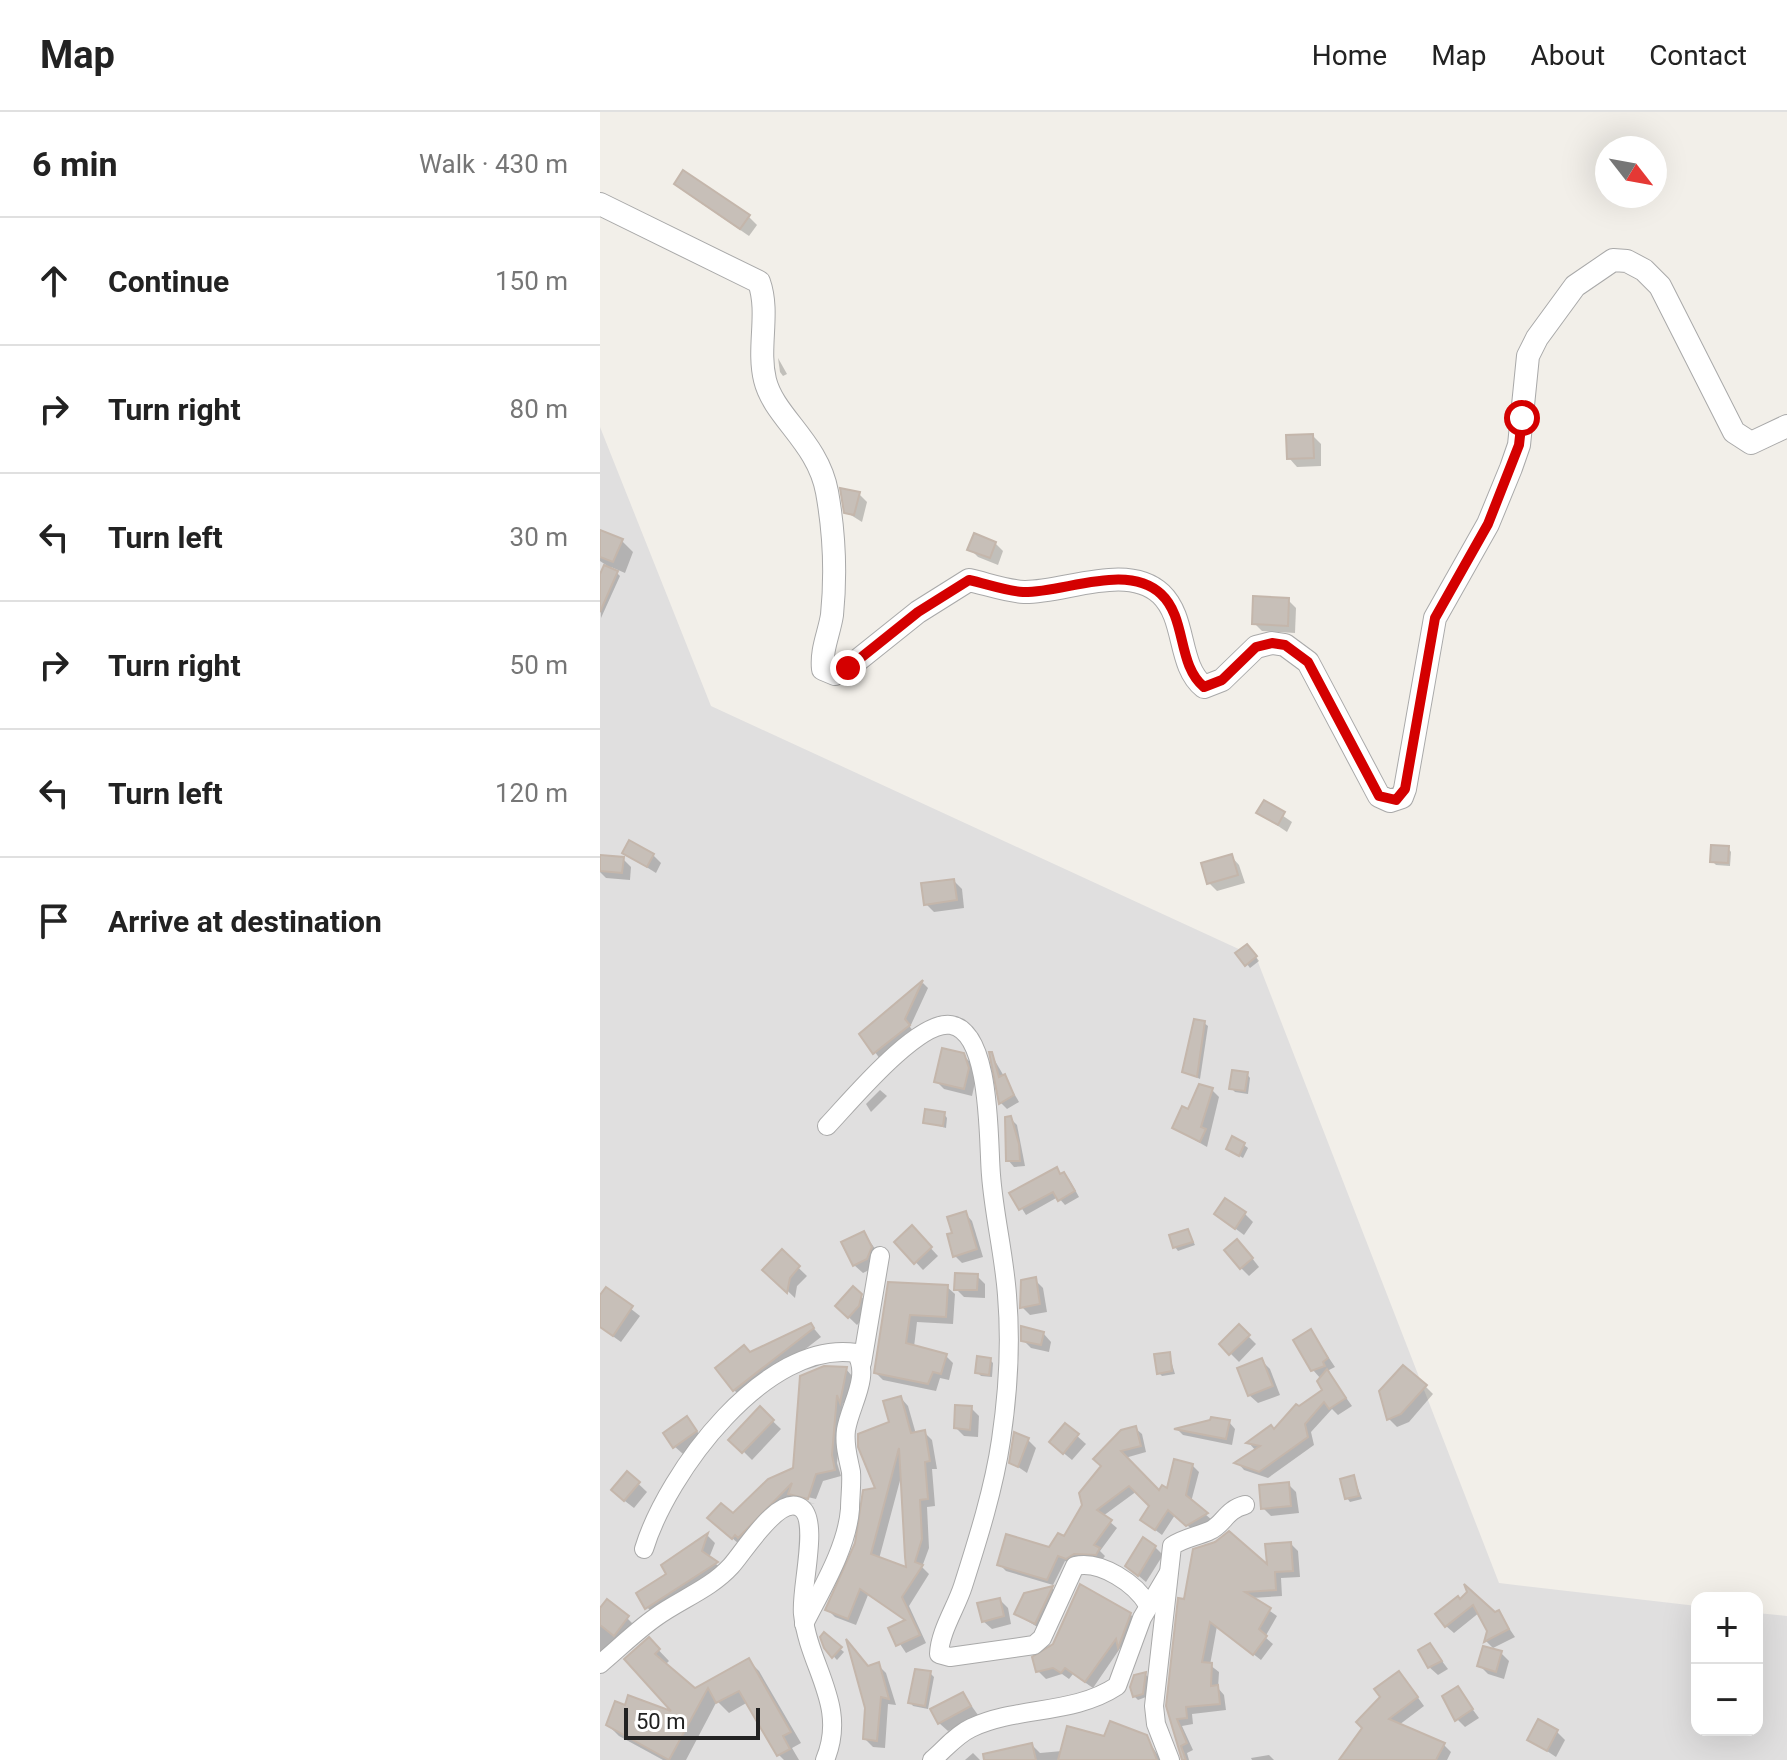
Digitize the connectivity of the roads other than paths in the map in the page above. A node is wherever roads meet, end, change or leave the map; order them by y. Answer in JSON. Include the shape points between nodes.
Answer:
{"nodes":[{"id":1,"x":600,"y":204,"type":"edge"},
{"id":2,"x":1787,"y":426,"type":"edge"},
{"id":3,"x":827,"y":1126,"type":"dead end"},
{"id":4,"x":880,"y":1256,"type":"dead end"},
{"id":5,"x":862,"y":1363,"type":"junction"},
{"id":6,"x":1245,"y":1505,"type":"dead end"},
{"id":7,"x":644,"y":1549,"type":"dead end"},
{"id":8,"x":1168,"y":1574,"type":"junction"},
{"id":9,"x":1148,"y":1605,"type":"junction"},
{"id":10,"x":804,"y":1624,"type":"junction"},
{"id":11,"x":600,"y":1664,"type":"edge"},
{"id":12,"x":825,"y":1760,"type":"edge"},
{"id":13,"x":932,"y":1760,"type":"edge"},
{"id":14,"x":1170,"y":1760,"type":"edge"}],
"edges":[{"from":1,"to":2,"type":"street","via":[[759,282],[764,296],[765,380],[810,448],[827,490],[834,593],[821,653],[823,669],[835,674],[848,668],[918,612],[969,580],[1022,592],[1121,580],[1145,584],[1172,608],[1194,679],[1204,687],[1222,680],[1256,647],[1272,643],[1285,645],[1308,662],[1379,796],[1390,801],[1402,797],[1405,789],[1435,618],[1488,524],[1519,445],[1528,356],[1575,286],[1613,260],[1644,270],[1660,286],[1734,432],[1751,443]]},
{"from":3,"to":9,"type":"street","via":[[871,1078],[927,1031],[942,1024],[967,1034],[985,1086],[989,1117],[1007,1296],[1007,1371],[1001,1441],[976,1543],[939,1654],[950,1657],[1034,1645],[1075,1566],[1084,1564],[1126,1580]]},
{"from":4,"to":5,"type":"street"},
{"from":5,"to":7,"type":"street","via":[[856,1353],[818,1353],[764,1380],[665,1497]]},
{"from":5,"to":10,"type":"street","via":[[846,1430],[849,1514]]},
{"from":6,"to":8,"type":"street","via":[[1230,1509],[1211,1530],[1172,1546]]},
{"from":8,"to":9,"type":"street"},
{"from":8,"to":14,"type":"street","via":[[1154,1706]]},
{"from":9,"to":13,"type":"street","via":[[1117,1686],[1079,1704],[988,1721],[958,1735]]},
{"from":10,"to":11,"type":"street","via":[[810,1521],[803,1508],[793,1505],[769,1518],[712,1584],[657,1616]]},
{"from":10,"to":12,"type":"street","via":[[835,1728]]}]}
